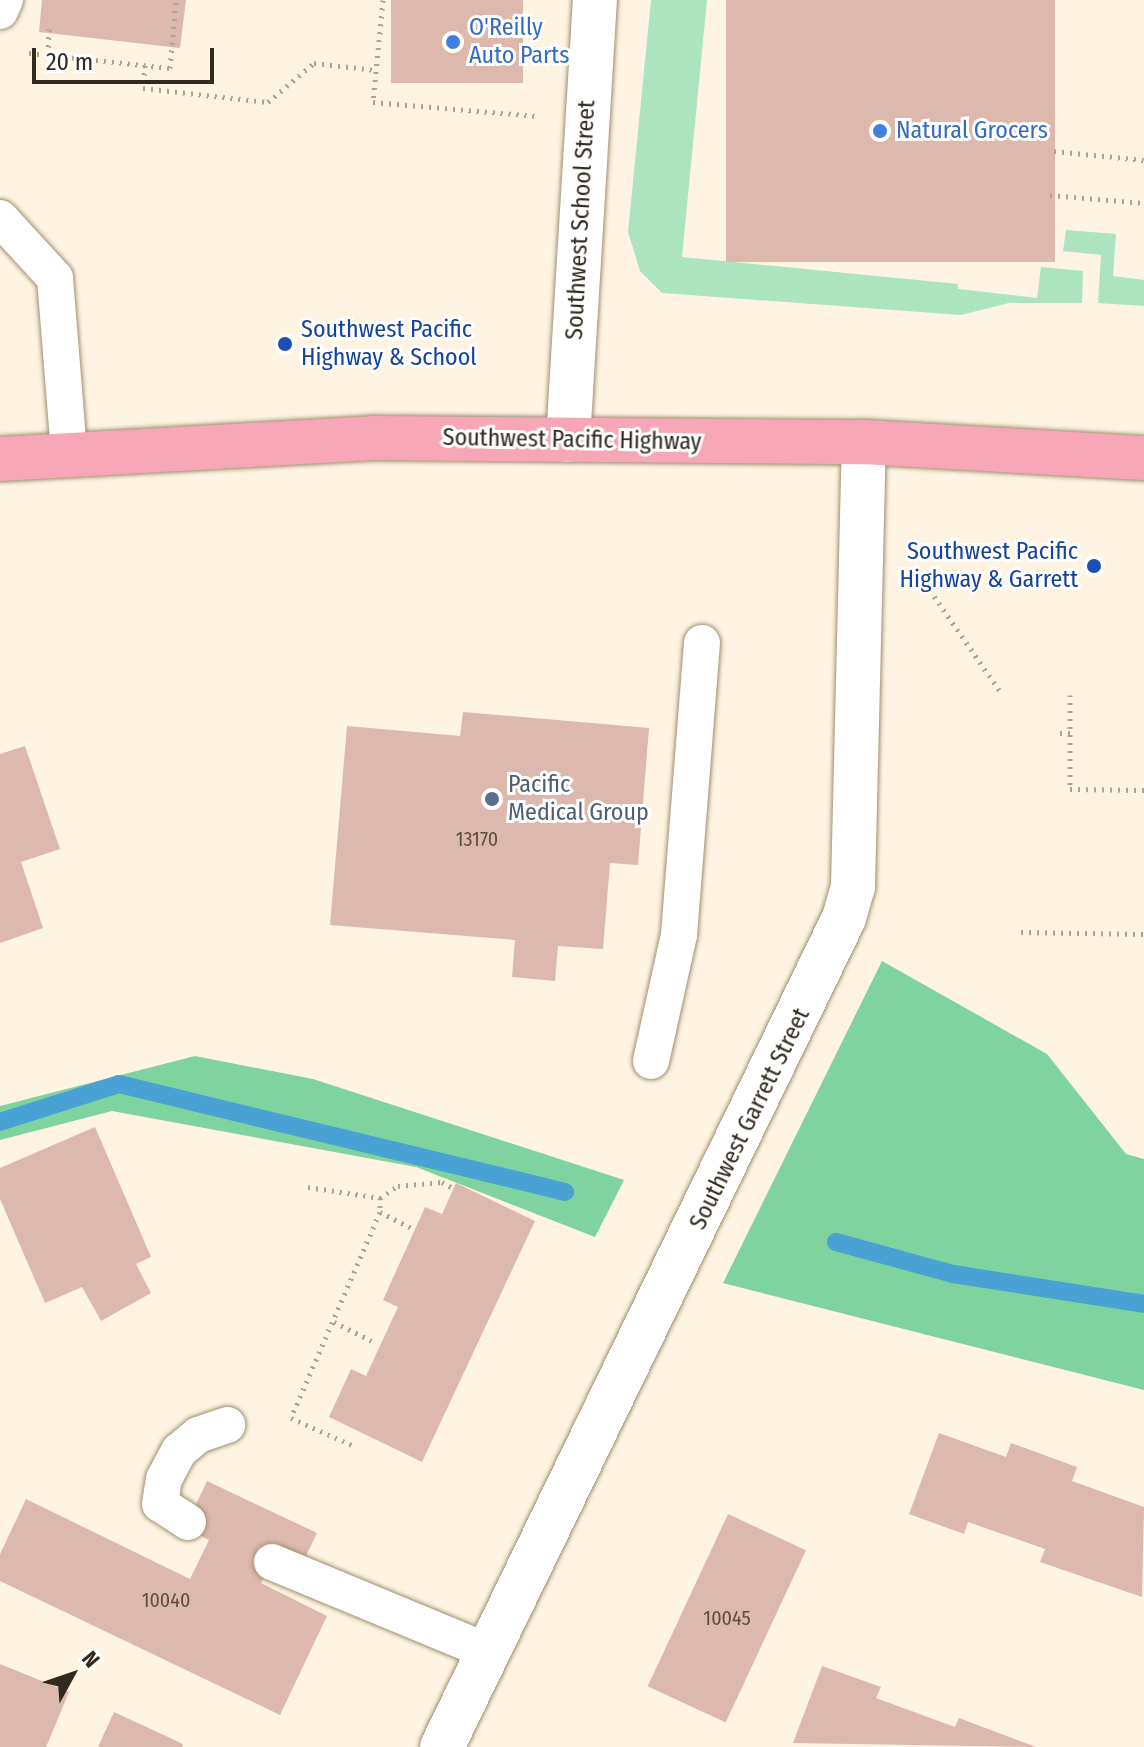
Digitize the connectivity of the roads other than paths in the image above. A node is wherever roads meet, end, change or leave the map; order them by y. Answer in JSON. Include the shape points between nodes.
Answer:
{"nodes":[{"id":1,"x":5,"y":0,"type":"edge"},
{"id":2,"x":595,"y":0,"type":"edge"},
{"id":3,"x":0,"y":11,"type":"edge"},
{"id":4,"x":0,"y":218,"type":"edge"},
{"id":5,"x":568,"y":440,"type":"junction"},
{"id":6,"x":864,"y":442,"type":"junction"},
{"id":7,"x":69,"y":453,"type":"junction"},
{"id":8,"x":1144,"y":458,"type":"edge"},
{"id":9,"x":0,"y":459,"type":"edge"},
{"id":10,"x":702,"y":643,"type":"dead end"},
{"id":11,"x":651,"y":1061,"type":"dead end"},
{"id":12,"x":227,"y":1425,"type":"dead end"},
{"id":13,"x":188,"y":1522,"type":"dead end"},
{"id":14,"x":272,"y":1562,"type":"dead end"},
{"id":15,"x":489,"y":1652,"type":"junction"},
{"id":16,"x":442,"y":1747,"type":"edge"}],
"edges":[{"from":1,"to":3,"type":"lane"},
{"from":2,"to":5,"type":"street","name":"Southwest School Street"},
{"from":4,"to":7,"type":"lane","via":[[55,278]]},
{"from":5,"to":6,"type":"highway","name":"Southwest Pacific Highway"},
{"from":5,"to":7,"type":"highway","name":"Southwest Pacific Highway","via":[[358,438]]},
{"from":6,"to":8,"type":"highway","name":"Southwest Pacific Highway"},
{"from":6,"to":15,"type":"street","name":"Southwest Garrett Street","via":[[853,886],[844,918]]},
{"from":7,"to":9,"type":"highway","name":"Southwest Pacific Highway"},
{"from":10,"to":11,"type":"lane","via":[[679,935]]},
{"from":12,"to":13,"type":"lane","via":[[198,1435],[179,1451],[164,1479],[160,1504]]},
{"from":14,"to":15,"type":"lane"},
{"from":15,"to":16,"type":"street","name":"Southwest Garrett Street"}]}
